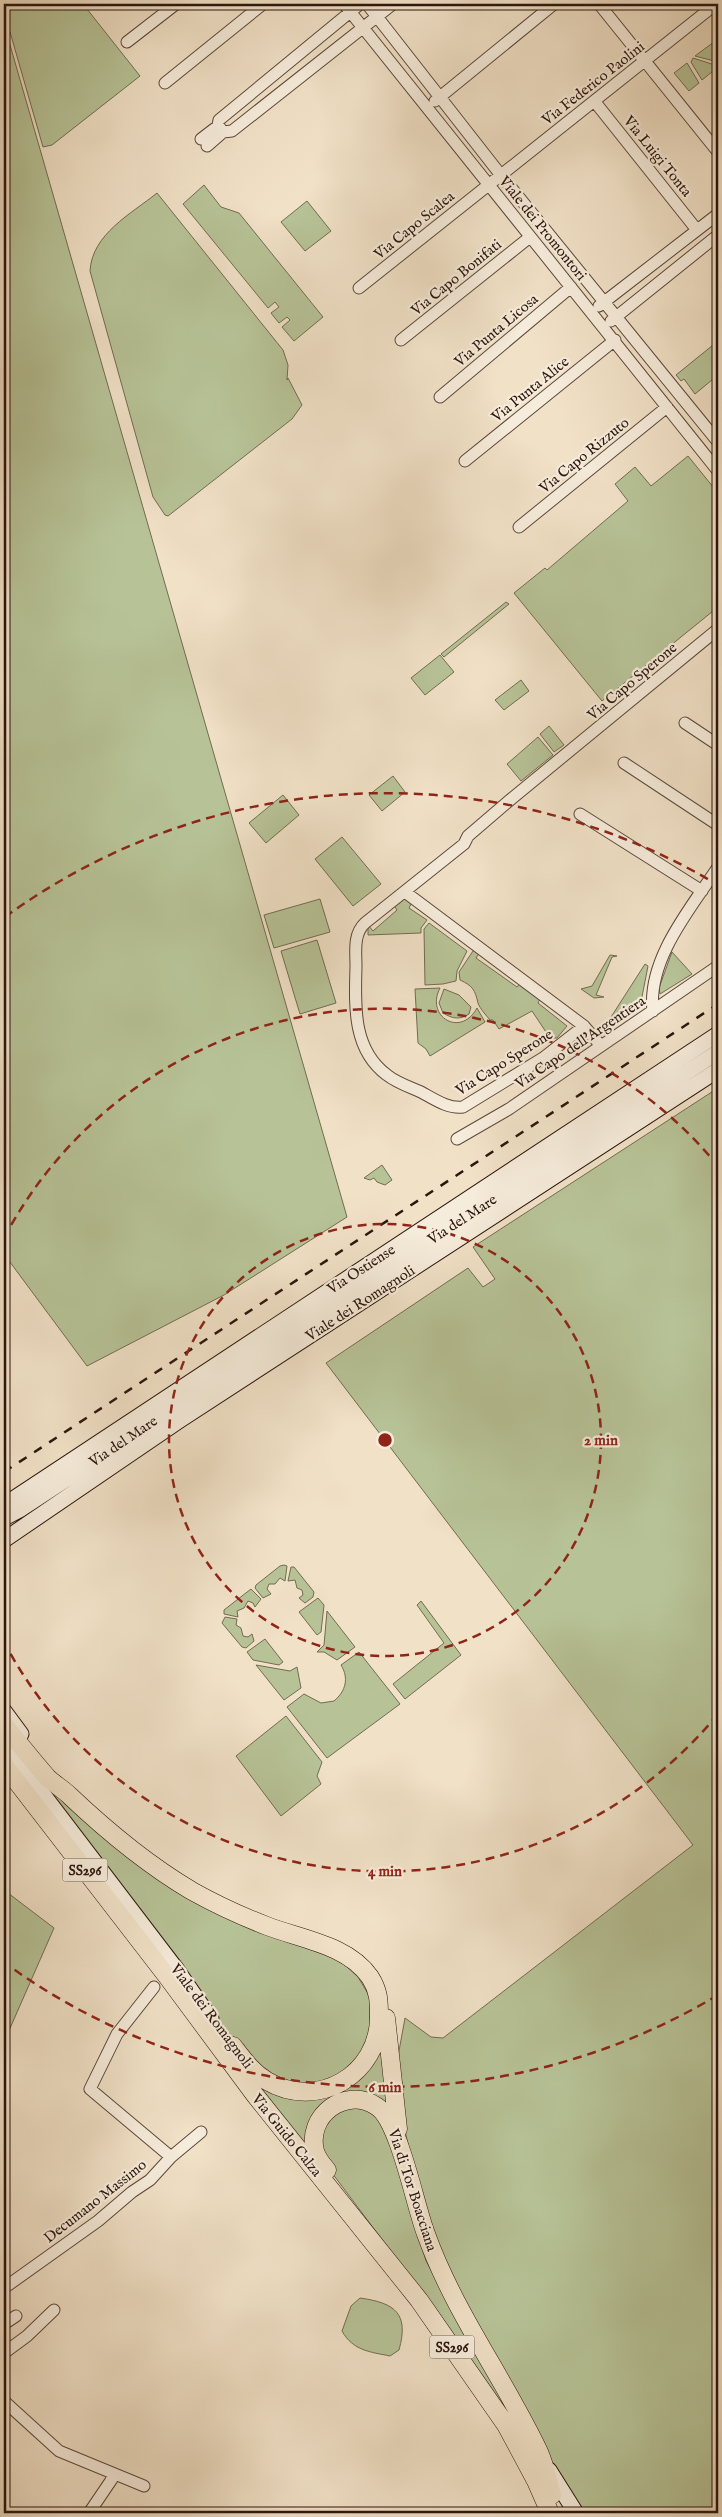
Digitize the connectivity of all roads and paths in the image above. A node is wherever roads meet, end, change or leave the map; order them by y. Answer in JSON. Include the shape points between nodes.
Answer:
{"nodes":[{"id":1,"x":176,"y":4,"type":"edge"},
{"id":2,"x":263,"y":4,"type":"edge"},
{"id":3,"x":360,"y":4,"type":"edge"},
{"id":4,"x":367,"y":4,"type":"edge"},
{"id":5,"x":393,"y":4,"type":"edge"},
{"id":6,"x":554,"y":4,"type":"edge"},
{"id":7,"x":599,"y":4,"type":"edge"},
{"id":8,"x":716,"y":4,"type":"edge"},
{"id":9,"x":347,"y":8,"type":"edge"},
{"id":10,"x":376,"y":16,"type":"junction"},
{"id":11,"x":363,"y":27,"type":"junction"},
{"id":12,"x":127,"y":42,"type":"dead end"},
{"id":13,"x":645,"y":61,"type":"junction"},
{"id":14,"x":164,"y":83,"type":"dead end"},
{"id":15,"x":439,"y":97,"type":"junction"},
{"id":16,"x":594,"y":102,"type":"junction"},
{"id":17,"x":426,"y":107,"type":"junction"},
{"id":18,"x":220,"y":129,"type":"junction"},
{"id":19,"x":204,"y":143,"type":"dead end"},
{"id":20,"x":718,"y":152,"type":"edge"},
{"id":21,"x":500,"y":174,"type":"junction"},
{"id":22,"x":487,"y":184,"type":"junction"},
{"id":23,"x":718,"y":214,"type":"edge"},
{"id":24,"x":697,"y":230,"type":"junction"},
{"id":25,"x":718,"y":235,"type":"edge"},
{"id":26,"x":530,"y":238,"type":"junction"},
{"id":27,"x":675,"y":248,"type":"junction"},
{"id":28,"x":686,"y":262,"type":"junction"},
{"id":29,"x":572,"y":287,"type":"junction"},
{"id":30,"x":359,"y":288,"type":"dead end"},
{"id":31,"x":605,"y":302,"type":"junction"},
{"id":32,"x":592,"y":312,"type":"junction"},
{"id":33,"x":616,"y":317,"type":"junction"},
{"id":34,"x":604,"y":326,"type":"junction"},
{"id":35,"x":401,"y":340,"type":"dead end"},
{"id":36,"x":615,"y":340,"type":"junction"},
{"id":37,"x":440,"y":397,"type":"dead end"},
{"id":38,"x":667,"y":407,"type":"junction"},
{"id":39,"x":718,"y":442,"type":"edge"},
{"id":40,"x":704,"y":453,"type":"junction"},
{"id":41,"x":465,"y":462,"type":"dead end"},
{"id":42,"x":718,"y":471,"type":"edge"},
{"id":43,"x":519,"y":527,"type":"dead end"},
{"id":44,"x":718,"y":629,"type":"edge"},
{"id":45,"x":685,"y":723,"type":"dead end"},
{"id":46,"x":718,"y":745,"type":"edge"},
{"id":47,"x":624,"y":762,"type":"dead end"},
{"id":48,"x":580,"y":814,"type":"dead end"},
{"id":49,"x":718,"y":825,"type":"edge"},
{"id":50,"x":718,"y":867,"type":"edge"},
{"id":51,"x":702,"y":891,"type":"junction"},
{"id":52,"x":405,"y":892,"type":"junction"},
{"id":53,"x":718,"y":966,"type":"edge"},
{"id":54,"x":653,"y":1011,"type":"junction"},
{"id":55,"x":584,"y":1026,"type":"junction"},
{"id":56,"x":718,"y":1034,"type":"edge"},
{"id":57,"x":601,"y":1046,"type":"junction"},
{"id":58,"x":718,"y":1052,"type":"edge"},
{"id":59,"x":718,"y":1070,"type":"edge"},
{"id":60,"x":457,"y":1139,"type":"dead end"},
{"id":61,"x":4,"y":1505,"type":"edge"},
{"id":62,"x":21,"y":1509,"type":"junction"},
{"id":63,"x":4,"y":1518,"type":"edge"},
{"id":64,"x":4,"y":1524,"type":"edge"},
{"id":65,"x":4,"y":1540,"type":"edge"},
{"id":66,"x":4,"y":1711,"type":"edge"},
{"id":67,"x":4,"y":1725,"type":"edge"},
{"id":68,"x":4,"y":1743,"type":"edge"},
{"id":69,"x":4,"y":1765,"type":"edge"},
{"id":70,"x":68,"y":1794,"type":"junction"},
{"id":71,"x":160,"y":1981,"type":"junction"},
{"id":72,"x":381,"y":2001,"type":"junction"},
{"id":73,"x":211,"y":2019,"type":"junction"},
{"id":74,"x":201,"y":2132,"type":"dead end"},
{"id":75,"x":399,"y":2145,"type":"junction"},
{"id":76,"x":171,"y":2157,"type":"junction"},
{"id":77,"x":335,"y":2194,"type":"junction"},
{"id":78,"x":4,"y":2288,"type":"edge"},
{"id":79,"x":54,"y":2310,"type":"dead end"},
{"id":80,"x":16,"y":2316,"type":"dead end"},
{"id":81,"x":4,"y":2324,"type":"edge"},
{"id":82,"x":4,"y":2353,"type":"edge"},
{"id":83,"x":4,"y":2401,"type":"edge"},
{"id":84,"x":539,"y":2453,"type":"junction"},
{"id":85,"x":111,"y":2473,"type":"junction"},
{"id":86,"x":144,"y":2486,"type":"dead end"},
{"id":87,"x":89,"y":2513,"type":"edge"},
{"id":88,"x":550,"y":2513,"type":"edge"},
{"id":89,"x":558,"y":2513,"type":"edge"},
{"id":90,"x":576,"y":2513,"type":"edge"}],
"edges":[{"from":1,"to":12,"type":"street"},
{"from":2,"to":14,"type":"street"},
{"from":3,"to":9,"type":"street"},
{"from":4,"to":10,"type":"street","name":"Viale dei Promontori"},
{"from":5,"to":10,"type":"street"},
{"from":6,"to":15,"type":"street"},
{"from":7,"to":13,"type":"street"},
{"from":8,"to":13,"type":"street","name":"Via Federico Paolini"},
{"from":9,"to":11,"type":"street","name":"Viale dei Promontori"},
{"from":9,"to":18,"type":"street","via":[[219,120]]},
{"from":10,"to":11,"type":"street"},
{"from":10,"to":15,"type":"street","name":"Viale dei Promontori"},
{"from":11,"to":17,"type":"street","name":"Viale dei Promontori"},
{"from":11,"to":18,"type":"street","via":[[232,131]]},
{"from":13,"to":16,"type":"street","name":"Via Federico Paolini"},
{"from":13,"to":20,"type":"street"},
{"from":15,"to":17,"type":"street"},
{"from":15,"to":21,"type":"street","name":"Viale dei Promontori"},
{"from":16,"to":21,"type":"street","name":"Via Federico Paolini"},
{"from":16,"to":24,"type":"street","name":"Via Luigi Tonta"},
{"from":17,"to":22,"type":"street","name":"Viale dei Promontori"},
{"from":18,"to":19,"type":"street"},
{"from":21,"to":22,"type":"street","name":"Via Federico Paolini"},
{"from":21,"to":31,"type":"street","name":"Viale dei Promontori"},
{"from":22,"to":26,"type":"street","name":"Viale dei Promontori"},
{"from":22,"to":30,"type":"street","name":"Via Capo Scalea"},
{"from":23,"to":24,"type":"street"},
{"from":24,"to":27,"type":"street"},
{"from":25,"to":28,"type":"street"},
{"from":26,"to":29,"type":"street","name":"Viale dei Promontori"},
{"from":26,"to":35,"type":"street","name":"Via Capo Bonifati"},
{"from":27,"to":28,"type":"street"},
{"from":27,"to":31,"type":"street"},
{"from":28,"to":33,"type":"street"},
{"from":29,"to":32,"type":"street","name":"Viale dei Promontori"},
{"from":29,"to":37,"type":"street","name":"Via Punta Licosa"},
{"from":31,"to":32,"type":"street"},
{"from":31,"to":33,"type":"street","name":"Viale dei Promontori"},
{"from":32,"to":34,"type":"street","name":"Viale dei Promontori"},
{"from":33,"to":34,"type":"street"},
{"from":33,"to":39,"type":"street","name":"Viale dei Promontori"},
{"from":34,"to":36,"type":"street","name":"Viale dei Promontori"},
{"from":36,"to":38,"type":"street","name":"Viale dei Promontori"},
{"from":36,"to":41,"type":"street","name":"Via Punta Alice"},
{"from":38,"to":40,"type":"street","name":"Viale dei Promontori"},
{"from":38,"to":43,"type":"street","name":"Via Capo Rizzuto"},
{"from":39,"to":40,"type":"street"},
{"from":40,"to":42,"type":"street","name":"Viale dei Promontori"},
{"from":44,"to":52,"type":"street","name":"Via Capo Sperone","via":[[510,800],[468,836],[464,844]]},
{"from":45,"to":46,"type":"street"},
{"from":47,"to":49,"type":"street"},
{"from":48,"to":51,"type":"street"},
{"from":50,"to":51,"type":"street"},
{"from":51,"to":54,"type":"street","via":[[660,960],[653,990]]},
{"from":52,"to":55,"type":"street"},
{"from":52,"to":55,"type":"street","name":"Via Capo Sperone","via":[[362,925],[356,941],[358,1030],[366,1050],[386,1074],[450,1106],[464,1107],[543,1058]]},
{"from":53,"to":54,"type":"street","name":"Via Capo dell'Argentiera"},
{"from":54,"to":57,"type":"street","name":"Via Capo dell'Argentiera"},
{"from":55,"to":57,"type":"street"},
{"from":56,"to":61,"type":"street","name":"Via Ostiense"},
{"from":57,"to":60,"type":"street","name":"Via Capo dell'Argentiera","via":[[503,1114]]},
{"from":58,"to":62,"type":"street","name":"Via del Mare"},
{"from":59,"to":65,"type":"street","name":"Viale dei Romagnoli","via":[[196,1410]]},
{"from":62,"to":63,"type":"street","name":"Via del Mare"},
{"from":62,"to":64,"type":"street"},
{"from":66,"to":70,"type":"street"},
{"from":67,"to":70,"type":"main road","via":[[48,1778]]},
{"from":68,"to":73,"type":"street","name":"Viale dei Romagnoli"},
{"from":69,"to":71,"type":"main road","name":"Via Guido Calza","number":"SS296"},
{"from":70,"to":72,"type":"main road","via":[[130,1848],[190,1890],[231,1912],[348,1957],[371,1979]]},
{"from":71,"to":73,"type":"main road"},
{"from":71,"to":76,"type":"street","via":[[117,2034],[90,2089]]},
{"from":71,"to":77,"type":"main road","name":"Via Guido Calza","number":"SS296"},
{"from":72,"to":73,"type":"main road","name":"Viale dei Romagnoli","via":[[378,2030],[365,2063],[341,2084],[318,2090],[285,2088],[260,2076]]},
{"from":72,"to":75,"type":"main road","number":"SS296","via":[[387,2024]]},
{"from":74,"to":76,"type":"street","name":"Decumano Massimo"},
{"from":75,"to":77,"type":"main road","name":"Via di Tor Boacciana","number":"SS296","via":[[390,2120],[376,2105],[354,2100],[342,2101],[328,2109],[317,2125],[314,2144],[316,2156],[332,2181]]},
{"from":75,"to":84,"type":"main road","name":"Via di Tor Boacciana","number":"SS296","via":[[423,2226],[441,2270]]},
{"from":76,"to":78,"type":"street","name":"Decumano Massimo","via":[[150,2180],[98,2221]]},
{"from":77,"to":88,"type":"main road","name":"Via di Tor Boacciana","number":"SS296","via":[[415,2295],[486,2395],[517,2445]]},
{"from":79,"to":82,"type":"street"},
{"from":80,"to":81,"type":"street"},
{"from":83,"to":85,"type":"street","via":[[59,2451]]},
{"from":84,"to":89,"type":"main road","name":"Via di Tor Boacciana","number":"SS296"},
{"from":84,"to":90,"type":"street"},
{"from":85,"to":86,"type":"street"},
{"from":85,"to":87,"type":"street","via":[[112,2479]]}]}
